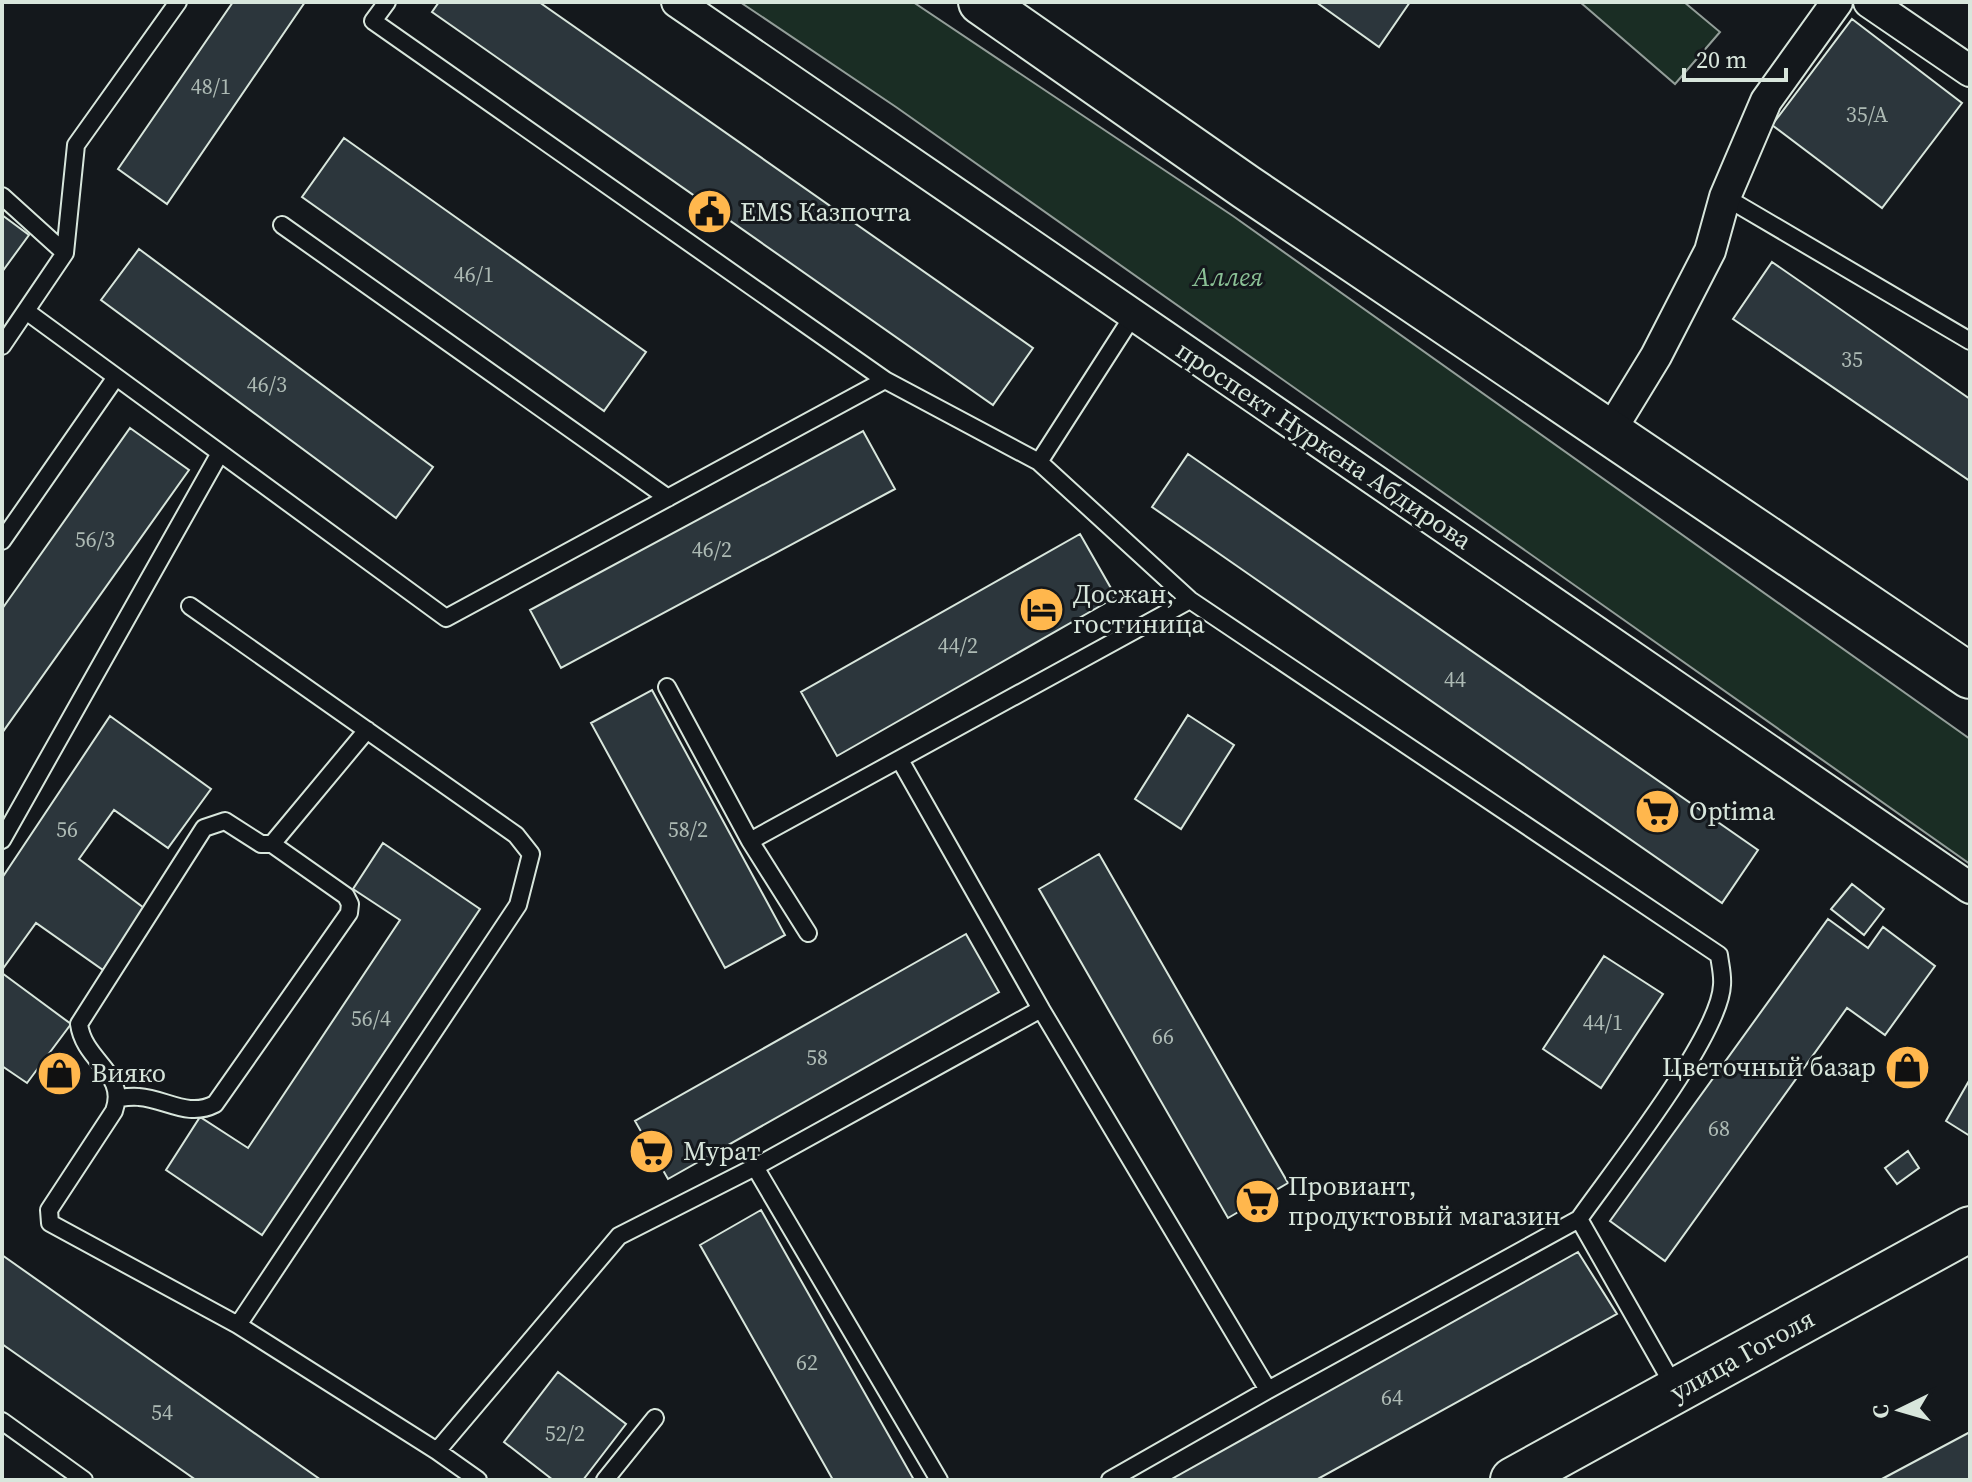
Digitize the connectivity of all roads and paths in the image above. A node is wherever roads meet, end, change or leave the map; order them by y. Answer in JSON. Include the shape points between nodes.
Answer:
{"nodes":[{"id":1,"x":178,"y":2,"type":"edge"},
{"id":2,"x":387,"y":2,"type":"edge"},
{"id":3,"x":677,"y":2,"type":"edge"},
{"id":4,"x":981,"y":2,"type":"edge"},
{"id":5,"x":1837,"y":2,"type":"edge"},
{"id":6,"x":1869,"y":2,"type":"edge"},
{"id":7,"x":1970,"y":71,"type":"edge"},
{"id":8,"x":2,"y":196,"type":"edge"},
{"id":9,"x":1725,"y":197,"type":"junction"},
{"id":10,"x":282,"y":225,"type":"dead end"},
{"id":11,"x":65,"y":253,"type":"junction"},
{"id":12,"x":26,"y":311,"type":"junction"},
{"id":13,"x":1134,"y":314,"type":"junction"},
{"id":14,"x":1970,"y":341,"type":"edge"},
{"id":15,"x":2,"y":346,"type":"edge"},
{"id":16,"x":116,"y":377,"type":"junction"},
{"id":17,"x":885,"y":380,"type":"junction"},
{"id":18,"x":1609,"y":433,"type":"junction"},
{"id":19,"x":220,"y":453,"type":"junction"},
{"id":20,"x":1039,"y":462,"type":"junction"},
{"id":21,"x":668,"y":498,"type":"junction"},
{"id":22,"x":2,"y":541,"type":"edge"},
{"id":23,"x":1190,"y":600,"type":"junction"},
{"id":24,"x":190,"y":606,"type":"dead end"},
{"id":25,"x":1970,"y":676,"type":"edge"},
{"id":26,"x":667,"y":687,"type":"dead end"},
{"id":27,"x":367,"y":730,"type":"junction"},
{"id":28,"x":900,"y":760,"type":"junction"},
{"id":29,"x":2,"y":840,"type":"edge"},
{"id":30,"x":750,"y":841,"type":"junction"},
{"id":31,"x":272,"y":844,"type":"junction"},
{"id":32,"x":1970,"y":888,"type":"edge"},
{"id":33,"x":808,"y":933,"type":"dead end"},
{"id":34,"x":1041,"y":1009,"type":"junction"},
{"id":35,"x":119,"y":1098,"type":"junction"},
{"id":36,"x":755,"y":1167,"type":"junction"},
{"id":37,"x":1579,"y":1219,"type":"junction"},
{"id":38,"x":1970,"y":1229,"type":"edge"},
{"id":39,"x":238,"y":1325,"type":"junction"},
{"id":40,"x":1268,"y":1390,"type":"junction"},
{"id":41,"x":1676,"y":1391,"type":"junction"},
{"id":42,"x":655,"y":1418,"type":"dead end"},
{"id":43,"x":2,"y":1421,"type":"edge"},
{"id":44,"x":437,"y":1451,"type":"junction"},
{"id":45,"x":84,"y":1480,"type":"edge"},
{"id":46,"x":478,"y":1480,"type":"edge"},
{"id":47,"x":605,"y":1480,"type":"edge"},
{"id":48,"x":939,"y":1480,"type":"edge"},
{"id":49,"x":1110,"y":1480,"type":"edge"},
{"id":50,"x":1513,"y":1480,"type":"edge"}],
"edges":[{"from":1,"to":11,"type":"lane","via":[[76,145]]},
{"from":2,"to":17,"type":"lane","via":[[373,21]]},
{"from":3,"to":13,"type":"street","name":"проспект Нуркена Абдирова"},
{"from":4,"to":18,"type":"main road"},
{"from":5,"to":9,"type":"street","via":[[1766,101]]},
{"from":6,"to":7,"type":"street"},
{"from":8,"to":11,"type":"lane"},
{"from":9,"to":14,"type":"lane"},
{"from":9,"to":18,"type":"street","via":[[1710,251]]},
{"from":10,"to":21,"type":"lane"},
{"from":11,"to":12,"type":"lane"},
{"from":12,"to":15,"type":"lane"},
{"from":12,"to":16,"type":"lane"},
{"from":13,"to":20,"type":"lane"},
{"from":13,"to":32,"type":"street","name":"проспект Нуркена Абдирова"},
{"from":16,"to":19,"type":"lane"},
{"from":16,"to":22,"type":"lane"},
{"from":17,"to":20,"type":"lane"},
{"from":17,"to":21,"type":"lane"},
{"from":18,"to":25,"type":"main road"},
{"from":19,"to":21,"type":"lane","via":[[446,618]]},
{"from":19,"to":29,"type":"lane"},
{"from":20,"to":23,"type":"lane"},
{"from":23,"to":28,"type":"lane"},
{"from":23,"to":37,"type":"lane","via":[[1719,955],[1722,986],[1713,1019]]},
{"from":24,"to":27,"type":"lane"},
{"from":26,"to":30,"type":"lane"},
{"from":27,"to":31,"type":"lane"},
{"from":27,"to":39,"type":"lane","via":[[516,835],[531,854],[518,905]]},
{"from":28,"to":30,"type":"lane"},
{"from":28,"to":34,"type":"lane"},
{"from":30,"to":33,"type":"lane"},
{"from":31,"to":35,"type":"lane","via":[[261,844],[225,821],[204,828],[79,1024],[81,1039],[117,1086]]},
{"from":31,"to":35,"type":"lane","via":[[346,896],[349,913],[215,1104],[203,1110],[141,1097]]},
{"from":34,"to":36,"type":"lane"},
{"from":34,"to":40,"type":"lane"},
{"from":35,"to":39,"type":"lane","via":[[49,1210],[50,1223]]},
{"from":36,"to":44,"type":"lane","via":[[619,1236]]},
{"from":36,"to":48,"type":"lane"},
{"from":37,"to":40,"type":"lane"},
{"from":37,"to":41,"type":"lane"},
{"from":38,"to":41,"type":"main road","name":"улица Гоголя"},
{"from":39,"to":44,"type":"lane"},
{"from":40,"to":49,"type":"lane"},
{"from":41,"to":50,"type":"main road","name":"улица Гоголя"},
{"from":42,"to":47,"type":"lane"},
{"from":43,"to":45,"type":"lane"},
{"from":44,"to":46,"type":"lane"}]}
